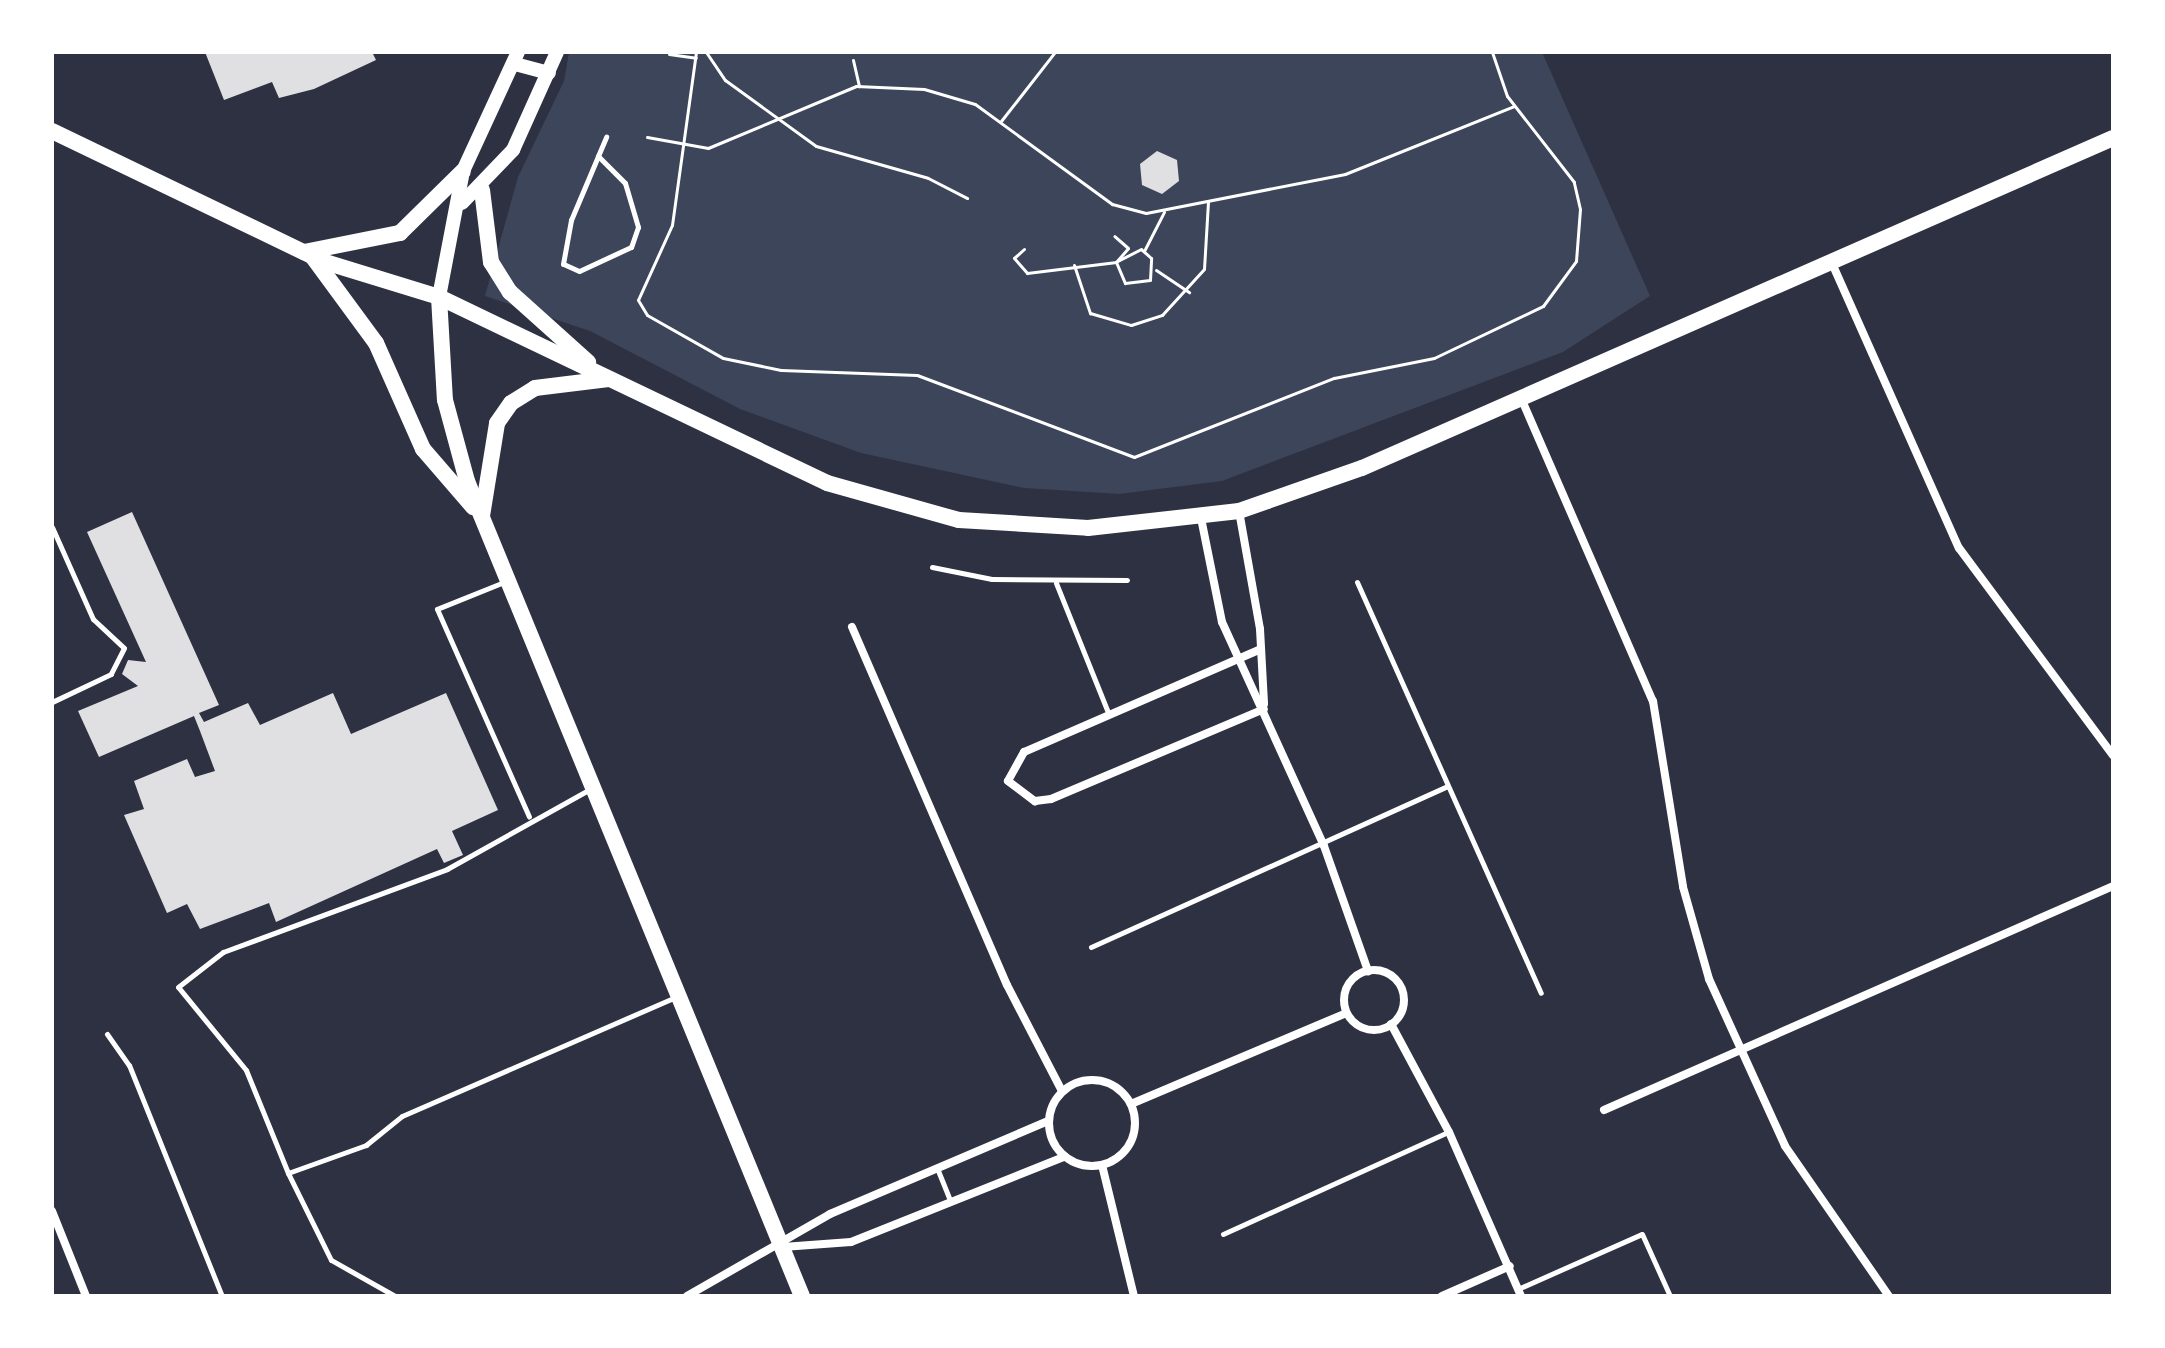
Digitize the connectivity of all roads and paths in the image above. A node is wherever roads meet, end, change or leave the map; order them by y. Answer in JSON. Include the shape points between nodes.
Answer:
{"nodes":[{"id":1,"x":557,"y":52,"type":"edge"},
{"id":2,"x":696,"y":52,"type":"edge"},
{"id":3,"x":706,"y":52,"type":"edge"},
{"id":4,"x":1055,"y":52,"type":"edge"},
{"id":5,"x":1492,"y":52,"type":"edge"},
{"id":6,"x":669,"y":54,"type":"dead end"},
{"id":7,"x":516,"y":58,"type":"edge"},
{"id":8,"x":696,"y":58,"type":"junction"},
{"id":9,"x":853,"y":60,"type":"dead end"},
{"id":10,"x":549,"y":73,"type":"junction"},
{"id":11,"x":859,"y":86,"type":"junction"},
{"id":12,"x":1514,"y":106,"type":"junction"},
{"id":13,"x":774,"y":118,"type":"junction"},
{"id":14,"x":1001,"y":121,"type":"junction"},
{"id":15,"x":52,"y":131,"type":"edge"},
{"id":16,"x":606,"y":137,"type":"dead end"},
{"id":17,"x":647,"y":137,"type":"dead end"},
{"id":18,"x":2113,"y":138,"type":"edge"},
{"id":19,"x":683,"y":149,"type":"junction"},
{"id":20,"x":598,"y":156,"type":"junction"},
{"id":21,"x":463,"y":171,"type":"junction"},
{"id":22,"x":482,"y":190,"type":"junction"},
{"id":23,"x":967,"y":198,"type":"dead end"},
{"id":24,"x":1208,"y":201,"type":"junction"},
{"id":25,"x":462,"y":203,"type":"junction"},
{"id":26,"x":1164,"y":212,"type":"junction"},
{"id":27,"x":1114,"y":236,"type":"dead end"},
{"id":28,"x":1024,"y":249,"type":"dead end"},
{"id":29,"x":1144,"y":251,"type":"junction"},
{"id":30,"x":1127,"y":252,"type":"junction"},
{"id":31,"x":308,"y":254,"type":"junction"},
{"id":32,"x":1831,"y":261,"type":"junction"},
{"id":33,"x":1116,"y":262,"type":"junction"},
{"id":34,"x":1074,"y":264,"type":"junction"},
{"id":35,"x":1155,"y":270,"type":"junction"},
{"id":36,"x":1189,"y":292,"type":"junction"},
{"id":37,"x":439,"y":297,"type":"junction"},
{"id":38,"x":606,"y":378,"type":"junction"},
{"id":39,"x":1521,"y":398,"type":"junction"},
{"id":40,"x":1239,"y":511,"type":"junction"},
{"id":41,"x":482,"y":517,"type":"junction"},
{"id":42,"x":1201,"y":518,"type":"junction"},
{"id":43,"x":52,"y":527,"type":"edge"},
{"id":44,"x":932,"y":567,"type":"dead end"},
{"id":45,"x":508,"y":580,"type":"junction"},
{"id":46,"x":1127,"y":580,"type":"dead end"},
{"id":47,"x":1357,"y":582,"type":"dead end"},
{"id":48,"x":1056,"y":583,"type":"junction"},
{"id":49,"x":852,"y":627,"type":"dead end"},
{"id":50,"x":1261,"y":649,"type":"junction"},
{"id":51,"x":1237,"y":658,"type":"junction"},
{"id":52,"x":52,"y":702,"type":"edge"},
{"id":53,"x":1264,"y":709,"type":"junction"},
{"id":54,"x":1109,"y":715,"type":"junction"},
{"id":55,"x":2113,"y":755,"type":"edge"},
{"id":56,"x":1447,"y":786,"type":"junction"},
{"id":57,"x":593,"y":788,"type":"junction"},
{"id":58,"x":529,"y":817,"type":"junction"},
{"id":59,"x":1324,"y":846,"type":"junction"},
{"id":60,"x":2113,"y":886,"type":"edge"},
{"id":61,"x":1091,"y":947,"type":"dead end"},
{"id":62,"x":1368,"y":971,"type":"junction"},
{"id":63,"x":1541,"y":993,"type":"dead end"},
{"id":64,"x":678,"y":995,"type":"junction"},
{"id":65,"x":1346,"y":1013,"type":"junction"},
{"id":66,"x":1391,"y":1024,"type":"junction"},
{"id":67,"x":107,"y":1034,"type":"dead end"},
{"id":68,"x":1740,"y":1050,"type":"junction"},
{"id":69,"x":1062,"y":1091,"type":"junction"},
{"id":70,"x":1131,"y":1104,"type":"junction"},
{"id":71,"x":1604,"y":1110,"type":"dead end"},
{"id":72,"x":1048,"y":1121,"type":"junction"},
{"id":73,"x":1449,"y":1132,"type":"junction"},
{"id":74,"x":1064,"y":1157,"type":"junction"},
{"id":75,"x":1102,"y":1165,"type":"junction"},
{"id":76,"x":937,"y":1167,"type":"junction"},
{"id":77,"x":288,"y":1173,"type":"junction"},
{"id":78,"x":950,"y":1201,"type":"junction"},
{"id":79,"x":52,"y":1211,"type":"edge"},
{"id":80,"x":1223,"y":1234,"type":"dead end"},
{"id":81,"x":782,"y":1247,"type":"junction"},
{"id":82,"x":1510,"y":1266,"type":"junction"},
{"id":83,"x":1520,"y":1292,"type":"edge"},
{"id":84,"x":86,"y":1296,"type":"edge"},
{"id":85,"x":222,"y":1296,"type":"edge"},
{"id":86,"x":395,"y":1296,"type":"edge"},
{"id":87,"x":687,"y":1296,"type":"edge"},
{"id":88,"x":802,"y":1296,"type":"edge"},
{"id":89,"x":1134,"y":1296,"type":"edge"},
{"id":90,"x":1442,"y":1296,"type":"edge"},
{"id":91,"x":1670,"y":1296,"type":"edge"},
{"id":92,"x":1889,"y":1296,"type":"edge"}],
"edges":[{"from":1,"to":10,"type":"street"},
{"from":2,"to":8,"type":"path"},
{"from":3,"to":13,"type":"path","via":[[725,80]]},
{"from":4,"to":14,"type":"path"},
{"from":5,"to":12,"type":"path"},
{"from":6,"to":8,"type":"path"},
{"from":7,"to":10,"type":"street"},
{"from":7,"to":21,"type":"street"},
{"from":8,"to":19,"type":"path"},
{"from":9,"to":11,"type":"path"},
{"from":10,"to":22,"type":"street","via":[[513,150]]},
{"from":11,"to":13,"type":"path"},
{"from":11,"to":14,"type":"path","via":[[924,89]]},
{"from":12,"to":19,"type":"path","via":[[1574,182],[1580,209],[1576,261],[1543,306],[1434,358],[1334,378],[1134,457],[917,375],[781,370],[723,358],[647,315],[638,300],[672,225]]},
{"from":12,"to":24,"type":"path","via":[[1357,170]]},
{"from":13,"to":19,"type":"path","via":[[736,140]]},
{"from":13,"to":23,"type":"path","via":[[847,160],[928,178]]},
{"from":14,"to":26,"type":"path","via":[[1112,204]]},
{"from":15,"to":31,"type":"main road"},
{"from":16,"to":20,"type":"lane"},
{"from":17,"to":19,"type":"path"},
{"from":18,"to":32,"type":"main road"},
{"from":20,"to":20,"type":"lane","via":[[571,220],[563,264],[579,271],[631,247],[638,227],[625,183]]},
{"from":21,"to":25,"type":"street"},
{"from":21,"to":31,"type":"main road","via":[[400,233]]},
{"from":22,"to":25,"type":"street"},
{"from":22,"to":38,"type":"main road","via":[[482,226],[497,272]]},
{"from":24,"to":26,"type":"path"},
{"from":24,"to":36,"type":"path","via":[[1209,255]]},
{"from":25,"to":37,"type":"street"},
{"from":26,"to":29,"type":"path"},
{"from":27,"to":30,"type":"path","via":[[1126,243]]},
{"from":28,"to":34,"type":"path","via":[[1014,258],[1027,273]]},
{"from":29,"to":30,"type":"path"},
{"from":29,"to":35,"type":"path"},
{"from":30,"to":33,"type":"path"},
{"from":31,"to":37,"type":"main road"},
{"from":31,"to":41,"type":"main road","via":[[376,343],[423,449]]},
{"from":32,"to":39,"type":"main road"},
{"from":32,"to":55,"type":"street","via":[[1959,548]]},
{"from":33,"to":34,"type":"path"},
{"from":33,"to":35,"type":"path","via":[[1120,278],[1132,285]]},
{"from":34,"to":36,"type":"path","via":[[1085,308],[1123,324],[1162,315]]},
{"from":35,"to":36,"type":"path"},
{"from":37,"to":38,"type":"main road"},
{"from":37,"to":41,"type":"main road","via":[[445,400]]},
{"from":38,"to":41,"type":"main road","via":[[535,388],[511,403],[497,423]]},
{"from":38,"to":42,"type":"main road","via":[[827,483],[914,511],[1028,527]]},
{"from":39,"to":40,"type":"main road","via":[[1362,468]]},
{"from":39,"to":68,"type":"street","via":[[1653,701],[1695,935]]},
{"from":40,"to":42,"type":"main road"},
{"from":40,"to":50,"type":"street"},
{"from":41,"to":45,"type":"main road"},
{"from":42,"to":51,"type":"street"},
{"from":43,"to":52,"type":"lane","via":[[93,619],[124,648],[111,674]]},
{"from":44,"to":48,"type":"lane"},
{"from":45,"to":57,"type":"main road"},
{"from":45,"to":58,"type":"lane","via":[[437,609]]},
{"from":46,"to":48,"type":"lane"},
{"from":47,"to":56,"type":"lane"},
{"from":48,"to":54,"type":"lane"},
{"from":49,"to":69,"type":"street","via":[[1007,985]]},
{"from":50,"to":51,"type":"street"},
{"from":50,"to":53,"type":"street"},
{"from":51,"to":53,"type":"street"},
{"from":51,"to":54,"type":"street"},
{"from":53,"to":54,"type":"street","via":[[1051,799],[1017,793],[1010,767],[1024,752]]},
{"from":53,"to":59,"type":"street"},
{"from":56,"to":59,"type":"lane"},
{"from":56,"to":63,"type":"lane"},
{"from":57,"to":58,"type":"lane"},
{"from":57,"to":64,"type":"main road"},
{"from":58,"to":77,"type":"lane","via":[[447,869],[223,952],[178,987],[246,1070]]},
{"from":59,"to":61,"type":"lane","via":[[1253,868]]},
{"from":59,"to":62,"type":"street"},
{"from":60,"to":68,"type":"street"},
{"from":62,"to":65,"type":"street","via":[[1345,991]]},
{"from":62,"to":66,"type":"street","via":[[1384,972],[1400,986],[1403,1007]]},
{"from":64,"to":77,"type":"lane","via":[[402,1116],[366,1145]]},
{"from":64,"to":81,"type":"main road"},
{"from":65,"to":66,"type":"street","via":[[1371,1030]]},
{"from":65,"to":70,"type":"street"},
{"from":66,"to":73,"type":"street"},
{"from":67,"to":85,"type":"lane","via":[[117,1038],[129,1065]]},
{"from":68,"to":71,"type":"street"},
{"from":68,"to":92,"type":"street","via":[[1785,1146]]},
{"from":69,"to":70,"type":"street","via":[[1095,1079]]},
{"from":69,"to":72,"type":"street"},
{"from":70,"to":75,"type":"street","via":[[1132,1140]]},
{"from":72,"to":74,"type":"street"},
{"from":72,"to":76,"type":"street"},
{"from":73,"to":80,"type":"lane"},
{"from":73,"to":82,"type":"street"},
{"from":74,"to":75,"type":"street"},
{"from":74,"to":78,"type":"street"},
{"from":75,"to":89,"type":"street"},
{"from":76,"to":78,"type":"lane"},
{"from":76,"to":81,"type":"street","via":[[830,1214]]},
{"from":77,"to":86,"type":"lane","via":[[331,1260]]},
{"from":78,"to":81,"type":"street","via":[[851,1242]]},
{"from":79,"to":84,"type":"street"},
{"from":81,"to":87,"type":"street"},
{"from":81,"to":88,"type":"main road"},
{"from":82,"to":83,"type":"street"},
{"from":82,"to":90,"type":"street"},
{"from":83,"to":91,"type":"lane","via":[[1642,1234]]}]}
